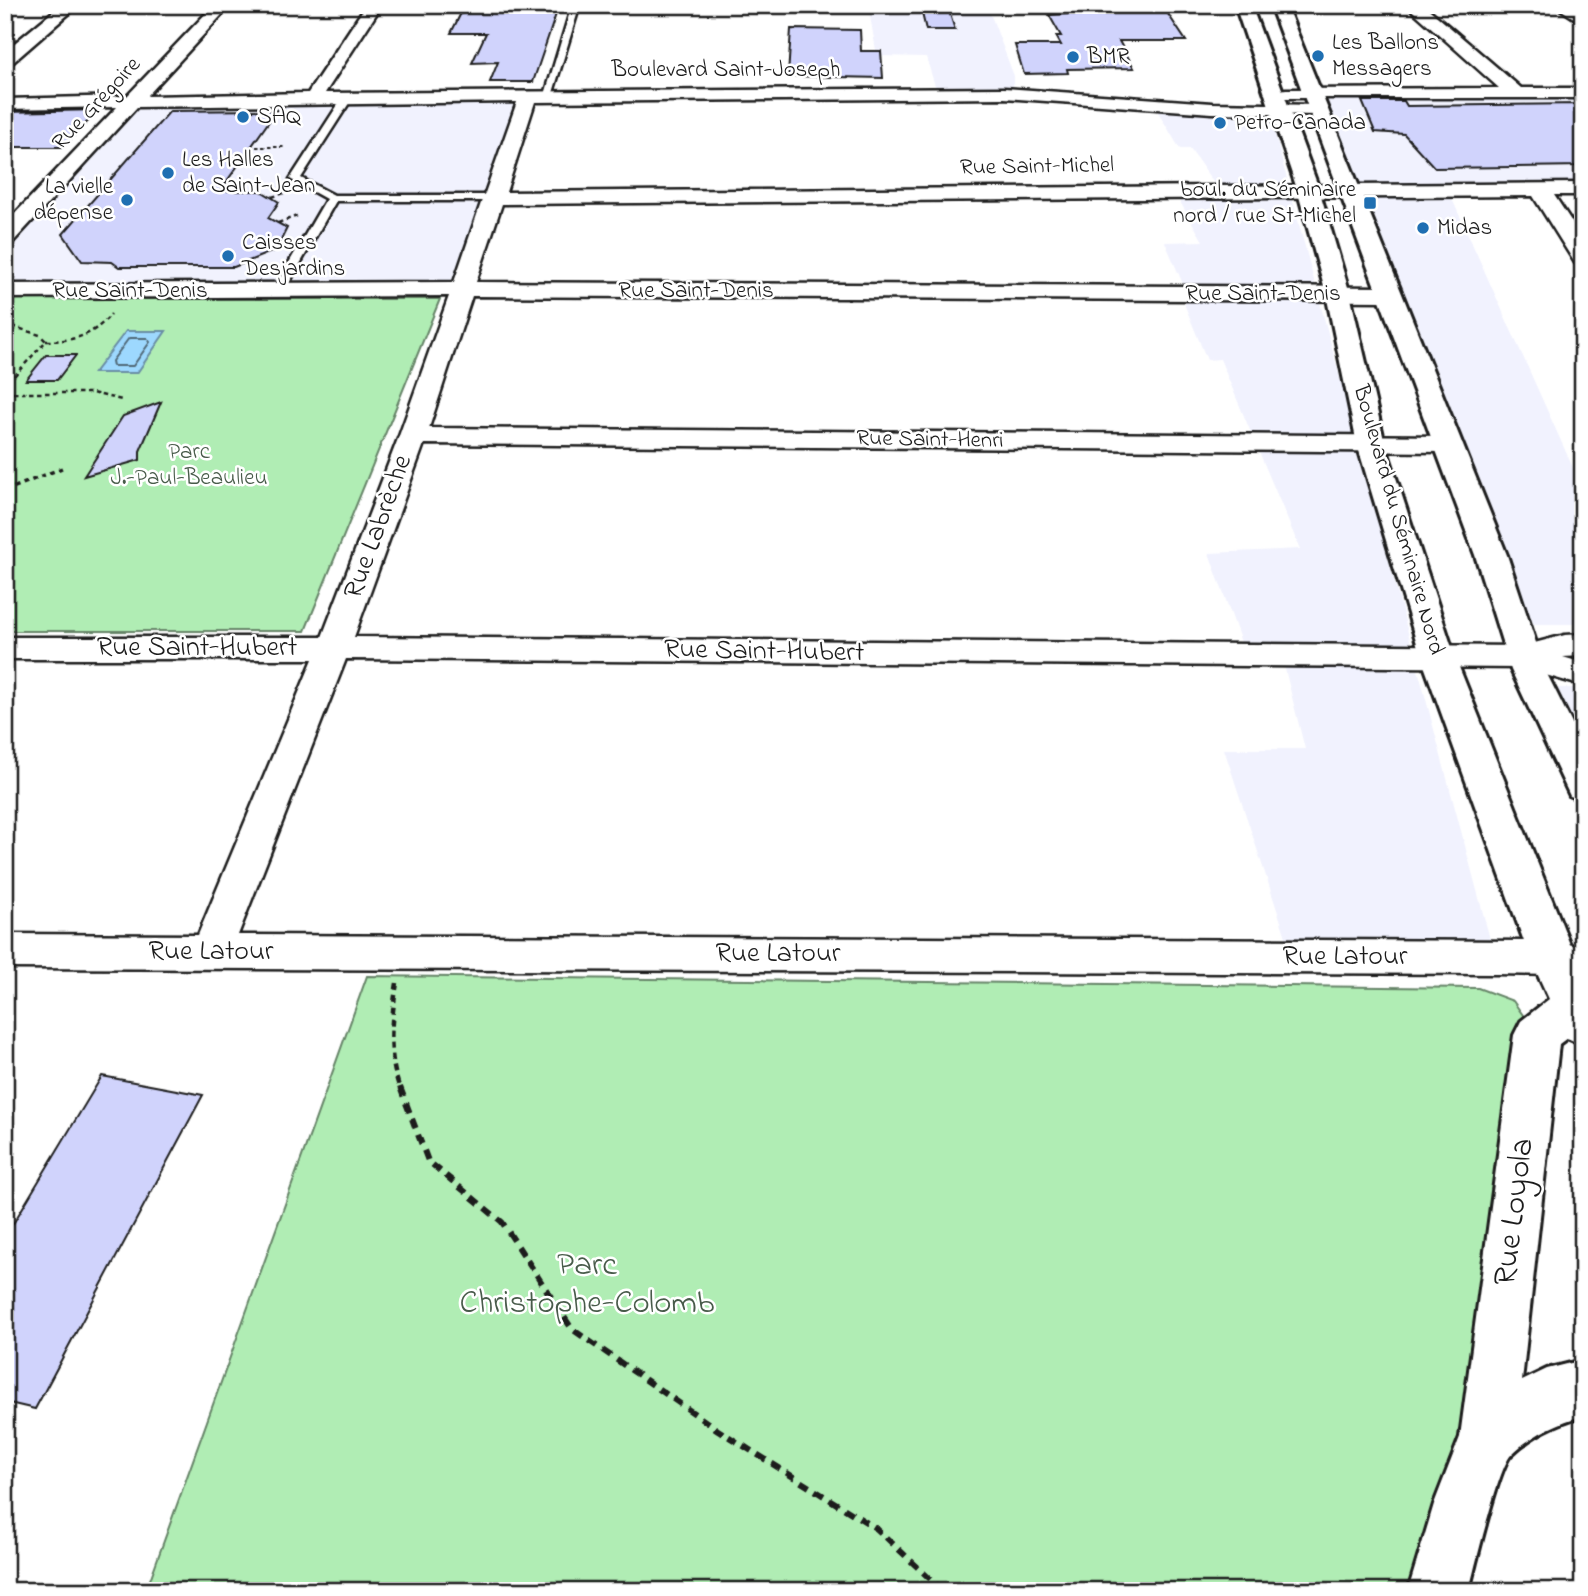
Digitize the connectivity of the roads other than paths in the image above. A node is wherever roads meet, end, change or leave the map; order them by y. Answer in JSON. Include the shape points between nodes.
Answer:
{"nodes":[{"id":1,"x":71,"y":5,"type":"edge"},
{"id":2,"x":223,"y":5,"type":"edge"},
{"id":3,"x":374,"y":5,"type":"edge"},
{"id":4,"x":576,"y":5,"type":"edge"},
{"id":5,"x":1243,"y":5,"type":"edge"},
{"id":6,"x":1278,"y":5,"type":"edge"},
{"id":7,"x":1414,"y":5,"type":"edge"},
{"id":8,"x":1562,"y":5,"type":"edge"},
{"id":9,"x":1583,"y":19,"type":"edge"},
{"id":10,"x":5,"y":60,"type":"edge"},
{"id":11,"x":1583,"y":93,"type":"edge"},
{"id":12,"x":1517,"y":94,"type":"junction"},
{"id":13,"x":538,"y":96,"type":"junction"},
{"id":14,"x":5,"y":97,"type":"edge"},
{"id":15,"x":348,"y":97,"type":"junction"},
{"id":16,"x":313,"y":98,"type":"junction"},
{"id":17,"x":134,"y":100,"type":"junction"},
{"id":18,"x":1277,"y":101,"type":"junction"},
{"id":19,"x":1315,"y":102,"type":"junction"},
{"id":20,"x":5,"y":104,"type":"edge"},
{"id":21,"x":1308,"y":189,"type":"junction"},
{"id":22,"x":1348,"y":189,"type":"junction"},
{"id":23,"x":1539,"y":189,"type":"junction"},
{"id":24,"x":1574,"y":189,"type":"edge"},
{"id":25,"x":332,"y":198,"type":"junction"},
{"id":26,"x":491,"y":198,"type":"junction"},
{"id":27,"x":1583,"y":211,"type":"edge"},
{"id":28,"x":5,"y":237,"type":"edge"},
{"id":29,"x":1583,"y":258,"type":"edge"},
{"id":30,"x":461,"y":289,"type":"junction"},
{"id":31,"x":5,"y":291,"type":"edge"},
{"id":32,"x":278,"y":292,"type":"junction"},
{"id":33,"x":1338,"y":294,"type":"junction"},
{"id":34,"x":1388,"y":294,"type":"junction"},
{"id":35,"x":413,"y":436,"type":"junction"},
{"id":36,"x":1371,"y":444,"type":"junction"},
{"id":37,"x":1447,"y":444,"type":"junction"},
{"id":38,"x":1583,"y":645,"type":"edge"},
{"id":39,"x":5,"y":648,"type":"edge"},
{"id":40,"x":334,"y":648,"type":"junction"},
{"id":41,"x":1438,"y":657,"type":"junction"},
{"id":42,"x":1523,"y":657,"type":"junction"},
{"id":43,"x":1583,"y":675,"type":"edge"},
{"id":44,"x":1583,"y":786,"type":"edge"},
{"id":45,"x":5,"y":951,"type":"edge"},
{"id":46,"x":211,"y":952,"type":"junction"},
{"id":47,"x":1575,"y":980,"type":"edge"},
{"id":48,"x":1583,"y":1388,"type":"edge"},
{"id":49,"x":1488,"y":1437,"type":"junction"},
{"id":50,"x":1437,"y":1591,"type":"edge"}],
"edges":[{"from":1,"to":10,"type":"street"},
{"from":2,"to":17,"type":"street","name":"Rue Grégoire"},
{"from":3,"to":16,"type":"street"},
{"from":4,"to":13,"type":"lane"},
{"from":5,"to":18,"type":"main road","name":"Boulevard du Séminaire Nord"},
{"from":6,"to":19,"type":"main road"},
{"from":7,"to":12,"type":"street"},
{"from":8,"to":9,"type":"street"},
{"from":11,"to":12,"type":"street","name":"Boulevard Saint-Joseph"},
{"from":12,"to":19,"type":"street","name":"Boulevard Saint-Joseph"},
{"from":13,"to":15,"type":"street","name":"Boulevard Saint-Joseph"},
{"from":13,"to":18,"type":"street","name":"Boulevard Saint-Joseph","via":[[1004,93],[1212,108]]},
{"from":13,"to":26,"type":"street","name":"Rue Labrèche"},
{"from":14,"to":17,"type":"street","name":"Boulevard Saint-Joseph","via":[[117,96]]},
{"from":15,"to":16,"type":"street","name":"Boulevard Saint-Joseph"},
{"from":15,"to":25,"type":"lane","via":[[295,179]]},
{"from":16,"to":17,"type":"street","name":"Boulevard Saint-Joseph"},
{"from":17,"to":20,"type":"street","name":"Boulevard Saint-Joseph"},
{"from":17,"to":28,"type":"street","name":"Rue Grégoire"},
{"from":18,"to":19,"type":"street","name":"Boulevard Saint-Joseph"},
{"from":18,"to":21,"type":"main road","name":"Boulevard du Séminaire Nord"},
{"from":19,"to":22,"type":"main road"},
{"from":21,"to":22,"type":"street","name":"Rue Saint-Michel"},
{"from":21,"to":26,"type":"street","name":"Rue Saint-Michel"},
{"from":21,"to":33,"type":"main road","name":"Boulevard du Séminaire Nord"},
{"from":22,"to":23,"type":"street","name":"Rue Saint-Michel"},
{"from":22,"to":34,"type":"main road"},
{"from":23,"to":24,"type":"street","name":"Rue Saint-Michel"},
{"from":23,"to":29,"type":"street"},
{"from":24,"to":27,"type":"street"},
{"from":25,"to":26,"type":"lane"},
{"from":25,"to":32,"type":"lane"},
{"from":26,"to":30,"type":"street","name":"Rue Labrèche"},
{"from":30,"to":32,"type":"street","name":"Rue Saint-Denis"},
{"from":30,"to":33,"type":"street","name":"Rue Saint-Denis"},
{"from":30,"to":35,"type":"street","name":"Rue Labrèche"},
{"from":31,"to":32,"type":"street","name":"Rue Saint-Denis"},
{"from":33,"to":34,"type":"street","name":"Rue Saint-Denis"},
{"from":33,"to":36,"type":"main road","name":"Boulevard du Séminaire Nord"},
{"from":34,"to":37,"type":"main road"},
{"from":35,"to":36,"type":"street","name":"Rue Saint-Henri"},
{"from":35,"to":40,"type":"street","name":"Rue Labrèche"},
{"from":36,"to":37,"type":"street","name":"Rue Saint-Henri"},
{"from":36,"to":41,"type":"main road","name":"Boulevard du Séminaire Nord"},
{"from":37,"to":42,"type":"main road","via":[[1491,555]]},
{"from":38,"to":42,"type":"street","name":"Rue Saint-Hubert"},
{"from":39,"to":40,"type":"street","name":"Rue Saint-Hubert"},
{"from":40,"to":41,"type":"street","name":"Rue Saint-Hubert"},
{"from":40,"to":46,"type":"street","name":"Rue Labrèche"},
{"from":41,"to":42,"type":"street","name":"Rue Saint-Hubert"},
{"from":41,"to":47,"type":"main road","name":"Boulevard du Séminaire Nord"},
{"from":42,"to":43,"type":"street","name":"Rue Saint-Hubert"},
{"from":42,"to":44,"type":"main road"},
{"from":45,"to":46,"type":"street","name":"Rue Latour"},
{"from":46,"to":47,"type":"street","name":"Rue Latour"},
{"from":47,"to":49,"type":"main road","name":"Rue Loyola","via":[[1537,1035]]},
{"from":48,"to":49,"type":"main road","via":[[1547,1397]]},
{"from":49,"to":50,"type":"main road","name":"Rue Loyola"}]}
